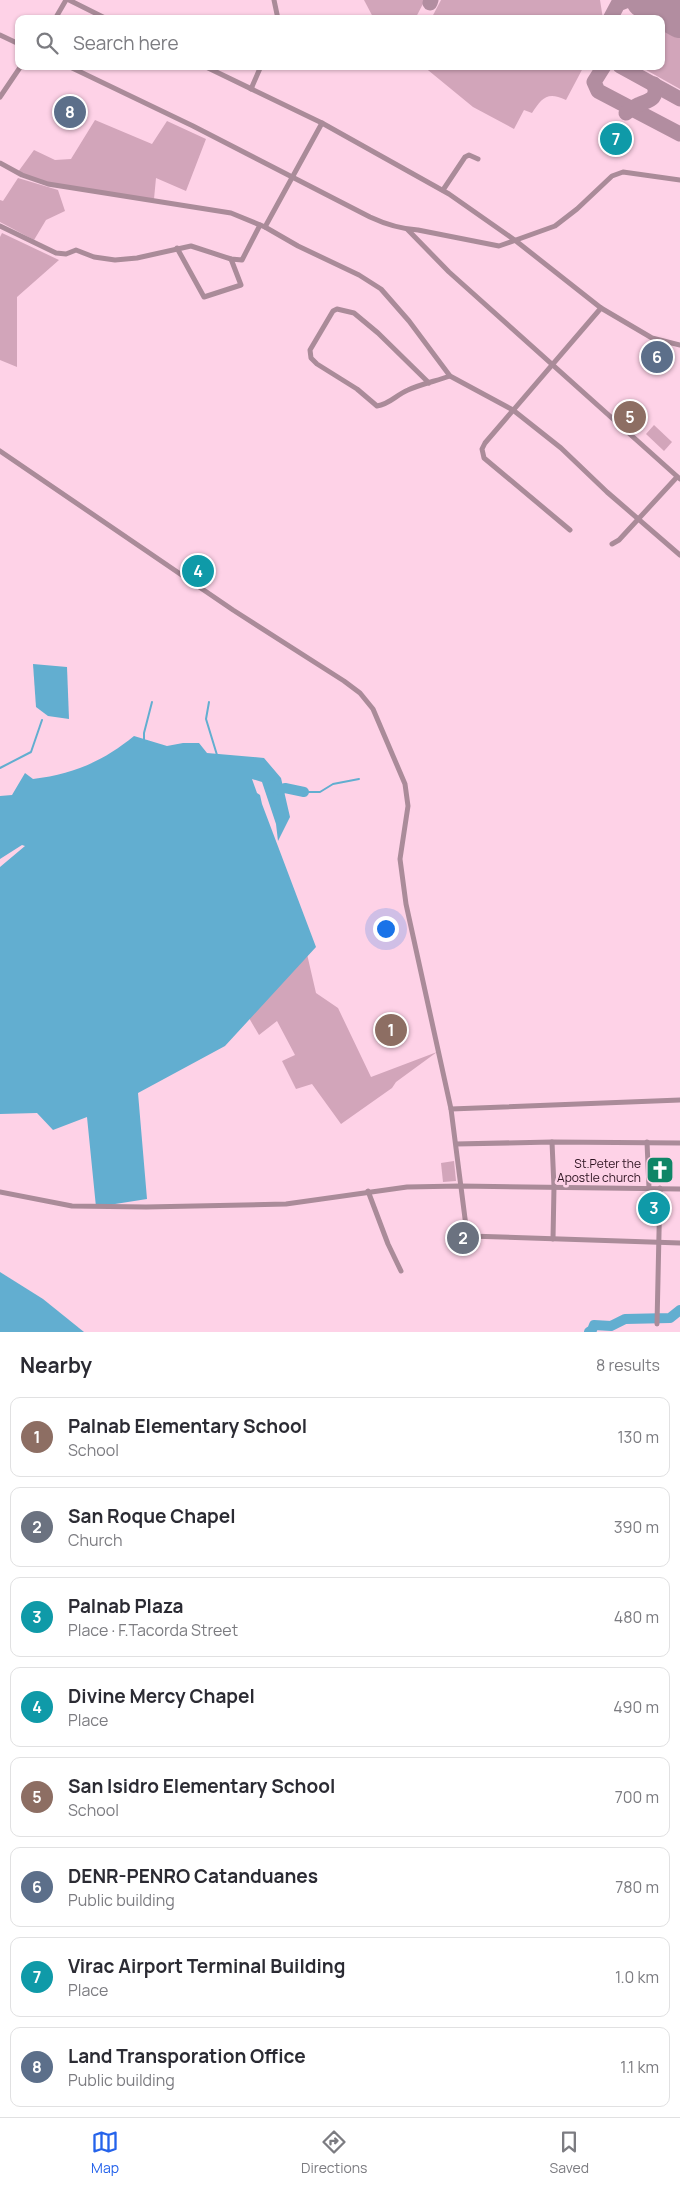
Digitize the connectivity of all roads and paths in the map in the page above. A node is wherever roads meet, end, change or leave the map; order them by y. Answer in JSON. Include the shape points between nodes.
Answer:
{"nodes":[{"id":1,"x":68,"y":0,"type":"edge"},
{"id":2,"x":274,"y":0,"type":"edge"},
{"id":3,"x":58,"y":15,"type":"edge"},
{"id":4,"x":100,"y":15,"type":"edge"},
{"id":5,"x":277,"y":15,"type":"edge"},
{"id":6,"x":0,"y":35,"type":"edge"},
{"id":7,"x":15,"y":42,"type":"edge"},
{"id":8,"x":18,"y":70,"type":"edge"},
{"id":9,"x":76,"y":70,"type":"edge"},
{"id":10,"x":212,"y":70,"type":"edge"},
{"id":11,"x":260,"y":70,"type":"edge"},
{"id":12,"x":251,"y":89,"type":"junction"},
{"id":13,"x":0,"y":97,"type":"edge"},
{"id":14,"x":322,"y":124,"type":"junction"},
{"id":15,"x":478,"y":159,"type":"dead end"},
{"id":16,"x":0,"y":163,"type":"edge"},
{"id":17,"x":293,"y":176,"type":"junction"},
{"id":18,"x":680,"y":180,"type":"edge"},
{"id":19,"x":443,"y":190,"type":"junction"},
{"id":20,"x":0,"y":226,"type":"edge"},
{"id":21,"x":262,"y":226,"type":"junction"},
{"id":22,"x":407,"y":230,"type":"junction"},
{"id":23,"x":516,"y":241,"type":"junction"},
{"id":24,"x":177,"y":248,"type":"junction"},
{"id":25,"x":231,"y":259,"type":"junction"},
{"id":26,"x":601,"y":308,"type":"junction"},
{"id":27,"x":680,"y":345,"type":"edge"},
{"id":28,"x":551,"y":365,"type":"junction"},
{"id":29,"x":450,"y":376,"type":"junction"},
{"id":30,"x":429,"y":383,"type":"junction"},
{"id":31,"x":513,"y":410,"type":"junction"},
{"id":32,"x":0,"y":451,"type":"edge"},
{"id":33,"x":678,"y":478,"type":"edge"},
{"id":34,"x":637,"y":519,"type":"junction"},
{"id":35,"x":570,"y":530,"type":"dead end"},
{"id":36,"x":612,"y":544,"type":"dead end"},
{"id":37,"x":680,"y":555,"type":"edge"},
{"id":38,"x":680,"y":1100,"type":"edge"},
{"id":39,"x":451,"y":1109,"type":"junction"},
{"id":40,"x":552,"y":1142,"type":"junction"},
{"id":41,"x":647,"y":1142,"type":"junction"},
{"id":42,"x":680,"y":1142,"type":"edge"},
{"id":43,"x":456,"y":1144,"type":"junction"},
{"id":44,"x":460,"y":1186,"type":"junction"},
{"id":45,"x":554,"y":1187,"type":"junction"},
{"id":46,"x":649,"y":1188,"type":"junction"},
{"id":47,"x":660,"y":1188,"type":"junction"},
{"id":48,"x":680,"y":1189,"type":"edge"},
{"id":49,"x":368,"y":1191,"type":"junction"},
{"id":50,"x":0,"y":1192,"type":"edge"},
{"id":51,"x":553,"y":1239,"type":"junction"},
{"id":52,"x":660,"y":1242,"type":"junction"},
{"id":53,"x":680,"y":1243,"type":"edge"},
{"id":54,"x":401,"y":1270,"type":"dead end"},
{"id":55,"x":657,"y":1324,"type":"dead end"}],
"edges":[{"from":1,"to":3,"type":"street"},
{"from":1,"to":4,"type":"street"},
{"from":2,"to":5,"type":"street"},
{"from":6,"to":7,"type":"street"},
{"from":8,"to":13,"type":"street"},
{"from":9,"to":17,"type":"street"},
{"from":10,"to":12,"type":"street"},
{"from":11,"to":12,"type":"street"},
{"from":12,"to":14,"type":"street"},
{"from":14,"to":17,"type":"street"},
{"from":14,"to":19,"type":"street"},
{"from":15,"to":19,"type":"street","via":[[469,155],[465,157]]},
{"from":16,"to":21,"type":"street","via":[[48,184],[231,213]]},
{"from":17,"to":21,"type":"street"},
{"from":17,"to":22,"type":"street","via":[[370,217]]},
{"from":18,"to":23,"type":"street","via":[[623,172],[612,176],[555,226]]},
{"from":19,"to":23,"type":"street"},
{"from":20,"to":24,"type":"street","via":[[56,253],[76,250],[106,260],[137,258]]},
{"from":21,"to":25,"type":"street","via":[[242,260]]},
{"from":21,"to":29,"type":"street","via":[[380,289],[409,320]]},
{"from":22,"to":23,"type":"street","via":[[499,246]]},
{"from":22,"to":28,"type":"street"},
{"from":23,"to":26,"type":"street"},
{"from":24,"to":25,"type":"street","via":[[191,246]]},
{"from":24,"to":25,"type":"street","via":[[204,297],[241,285]]},
{"from":26,"to":27,"type":"street","via":[[652,338]]},
{"from":26,"to":28,"type":"street"},
{"from":28,"to":31,"type":"street"},
{"from":28,"to":33,"type":"street"},
{"from":29,"to":30,"type":"street"},
{"from":29,"to":31,"type":"street"},
{"from":30,"to":30,"type":"street","via":[[354,313],[333,311],[310,350],[311,358],[317,364],[357,389],[376,406]]},
{"from":31,"to":34,"type":"street","via":[[561,448]]},
{"from":31,"to":35,"type":"street","via":[[482,449],[484,458]]},
{"from":32,"to":39,"type":"street","via":[[233,610],[344,681],[373,709],[405,784],[408,806],[400,859],[406,904]]},
{"from":33,"to":34,"type":"street"},
{"from":34,"to":36,"type":"street"},
{"from":34,"to":37,"type":"street"},
{"from":38,"to":39,"type":"street"},
{"from":39,"to":43,"type":"street"},
{"from":40,"to":41,"type":"street"},
{"from":40,"to":43,"type":"street"},
{"from":40,"to":45,"type":"street"},
{"from":41,"to":42,"type":"street"},
{"from":41,"to":46,"type":"street"},
{"from":43,"to":44,"type":"street"},
{"from":44,"to":45,"type":"street"},
{"from":44,"to":49,"type":"street"},
{"from":44,"to":51,"type":"street","via":[[469,1236]]},
{"from":45,"to":46,"type":"street"},
{"from":45,"to":51,"type":"street"},
{"from":46,"to":47,"type":"street"},
{"from":47,"to":48,"type":"street"},
{"from":47,"to":52,"type":"street"},
{"from":49,"to":50,"type":"street","via":[[286,1204],[146,1207],[72,1206]]},
{"from":49,"to":54,"type":"street"},
{"from":51,"to":52,"type":"street"},
{"from":52,"to":53,"type":"street"},
{"from":52,"to":55,"type":"street"}]}
